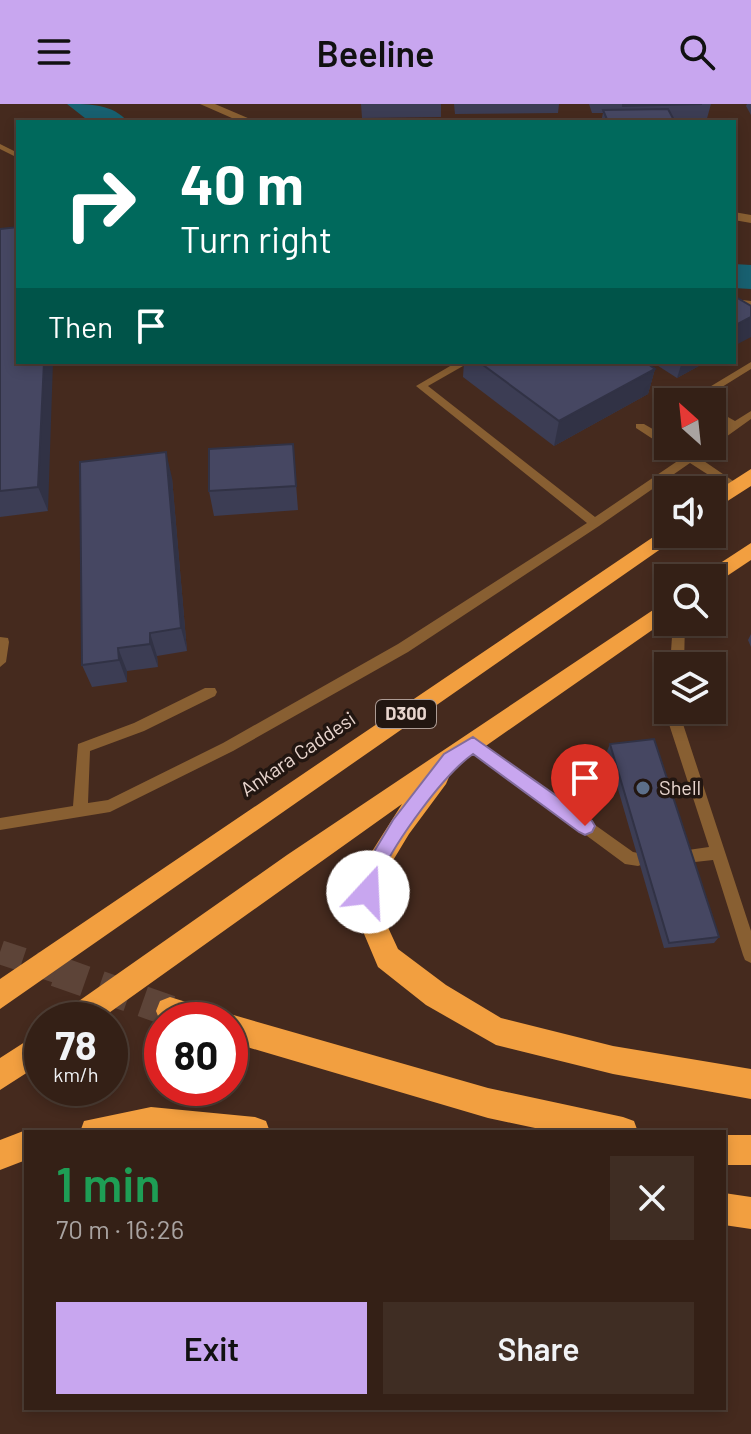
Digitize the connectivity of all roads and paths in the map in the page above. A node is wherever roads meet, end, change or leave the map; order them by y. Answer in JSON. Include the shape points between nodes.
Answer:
{"nodes":[{"id":1,"x":205,"y":104,"type":"edge"},
{"id":2,"x":246,"y":120,"type":"edge"},
{"id":3,"x":461,"y":364,"type":"edge"},
{"id":4,"x":751,"y":365,"type":"edge"},
{"id":5,"x":713,"y":388,"type":"edge"},
{"id":6,"x":751,"y":414,"type":"edge"},
{"id":7,"x":726,"y":420,"type":"edge"},
{"id":8,"x":640,"y":426,"type":"dead end"},
{"id":9,"x":735,"y":426,"type":"junction"},
{"id":10,"x":726,"y":432,"type":"edge"},
{"id":11,"x":654,"y":435,"type":"edge"},
{"id":12,"x":688,"y":460,"type":"edge"},
{"id":13,"x":695,"y":460,"type":"edge"},
{"id":14,"x":744,"y":482,"type":"edge"},
{"id":15,"x":726,"y":494,"type":"edge"},
{"id":16,"x":595,"y":523,"type":"junction"},
{"id":17,"x":654,"y":544,"type":"edge"},
{"id":18,"x":751,"y":550,"type":"edge"},
{"id":19,"x":726,"y":568,"type":"edge"},
{"id":20,"x":654,"y":618,"type":"edge"},
{"id":21,"x":0,"y":642,"type":"edge"},
{"id":22,"x":0,"y":662,"type":"edge"},
{"id":23,"x":210,"y":692,"type":"dead end"},
{"id":24,"x":676,"y":724,"type":"edge"},
{"id":25,"x":462,"y":752,"type":"junction"},
{"id":26,"x":80,"y":811,"type":"junction"},
{"id":27,"x":0,"y":824,"type":"edge"},
{"id":28,"x":718,"y":853,"type":"junction"},
{"id":29,"x":686,"y":856,"type":"edge"},
{"id":30,"x":638,"y":859,"type":"edge"},
{"id":31,"x":751,"y":955,"type":"edge"},
{"id":32,"x":0,"y":995,"type":"edge"},
{"id":33,"x":100,"y":1002,"type":"edge"},
{"id":34,"x":248,"y":1033,"type":"edge"},
{"id":35,"x":24,"y":1058,"type":"edge"},
{"id":36,"x":0,"y":1076,"type":"edge"},
{"id":37,"x":751,"y":1084,"type":"edge"},
{"id":38,"x":106,"y":1130,"type":"edge"},
{"id":39,"x":234,"y":1130,"type":"edge"},
{"id":40,"x":614,"y":1130,"type":"edge"},
{"id":41,"x":24,"y":1146,"type":"edge"},
{"id":42,"x":726,"y":1150,"type":"edge"},
{"id":43,"x":751,"y":1150,"type":"edge"},
{"id":44,"x":0,"y":1155,"type":"edge"},
{"id":45,"x":726,"y":1209,"type":"edge"},
{"id":46,"x":751,"y":1213,"type":"edge"}],
"edges":[{"from":1,"to":2,"type":"street"},
{"from":3,"to":16,"type":"lane","via":[[421,386]]},
{"from":4,"to":5,"type":"lane"},
{"from":6,"to":9,"type":"lane"},
{"from":7,"to":9,"type":"lane"},
{"from":8,"to":11,"type":"lane"},
{"from":9,"to":10,"type":"lane"},
{"from":12,"to":16,"type":"lane"},
{"from":13,"to":14,"type":"lane"},
{"from":14,"to":15,"type":"highway"},
{"from":16,"to":26,"type":"lane","via":[[403,648],[228,747],[110,806]]},
{"from":17,"to":32,"type":"highway","name":"Ankara Caddesi","number":"D300"},
{"from":18,"to":19,"type":"highway"},
{"from":20,"to":25,"type":"highway"},
{"from":21,"to":22,"type":"lane"},
{"from":23,"to":26,"type":"lane","via":[[83,748]]},
{"from":24,"to":28,"type":"lane"},
{"from":25,"to":30,"type":"lane","via":[[630,859]]},
{"from":25,"to":33,"type":"highway","via":[[213,918]]},
{"from":25,"to":37,"type":"highway","via":[[400,826],[370,875],[367,910],[388,958],[496,1031],[613,1060]]},
{"from":26,"to":27,"type":"lane"},
{"from":28,"to":29,"type":"lane"},
{"from":28,"to":31,"type":"lane"},
{"from":34,"to":40,"type":"highway","via":[[488,1103]]},
{"from":35,"to":36,"type":"highway"},
{"from":38,"to":39,"type":"highway","via":[[151,1122]]},
{"from":41,"to":44,"type":"highway"},
{"from":42,"to":43,"type":"highway"},
{"from":45,"to":46,"type":"highway"}]}
